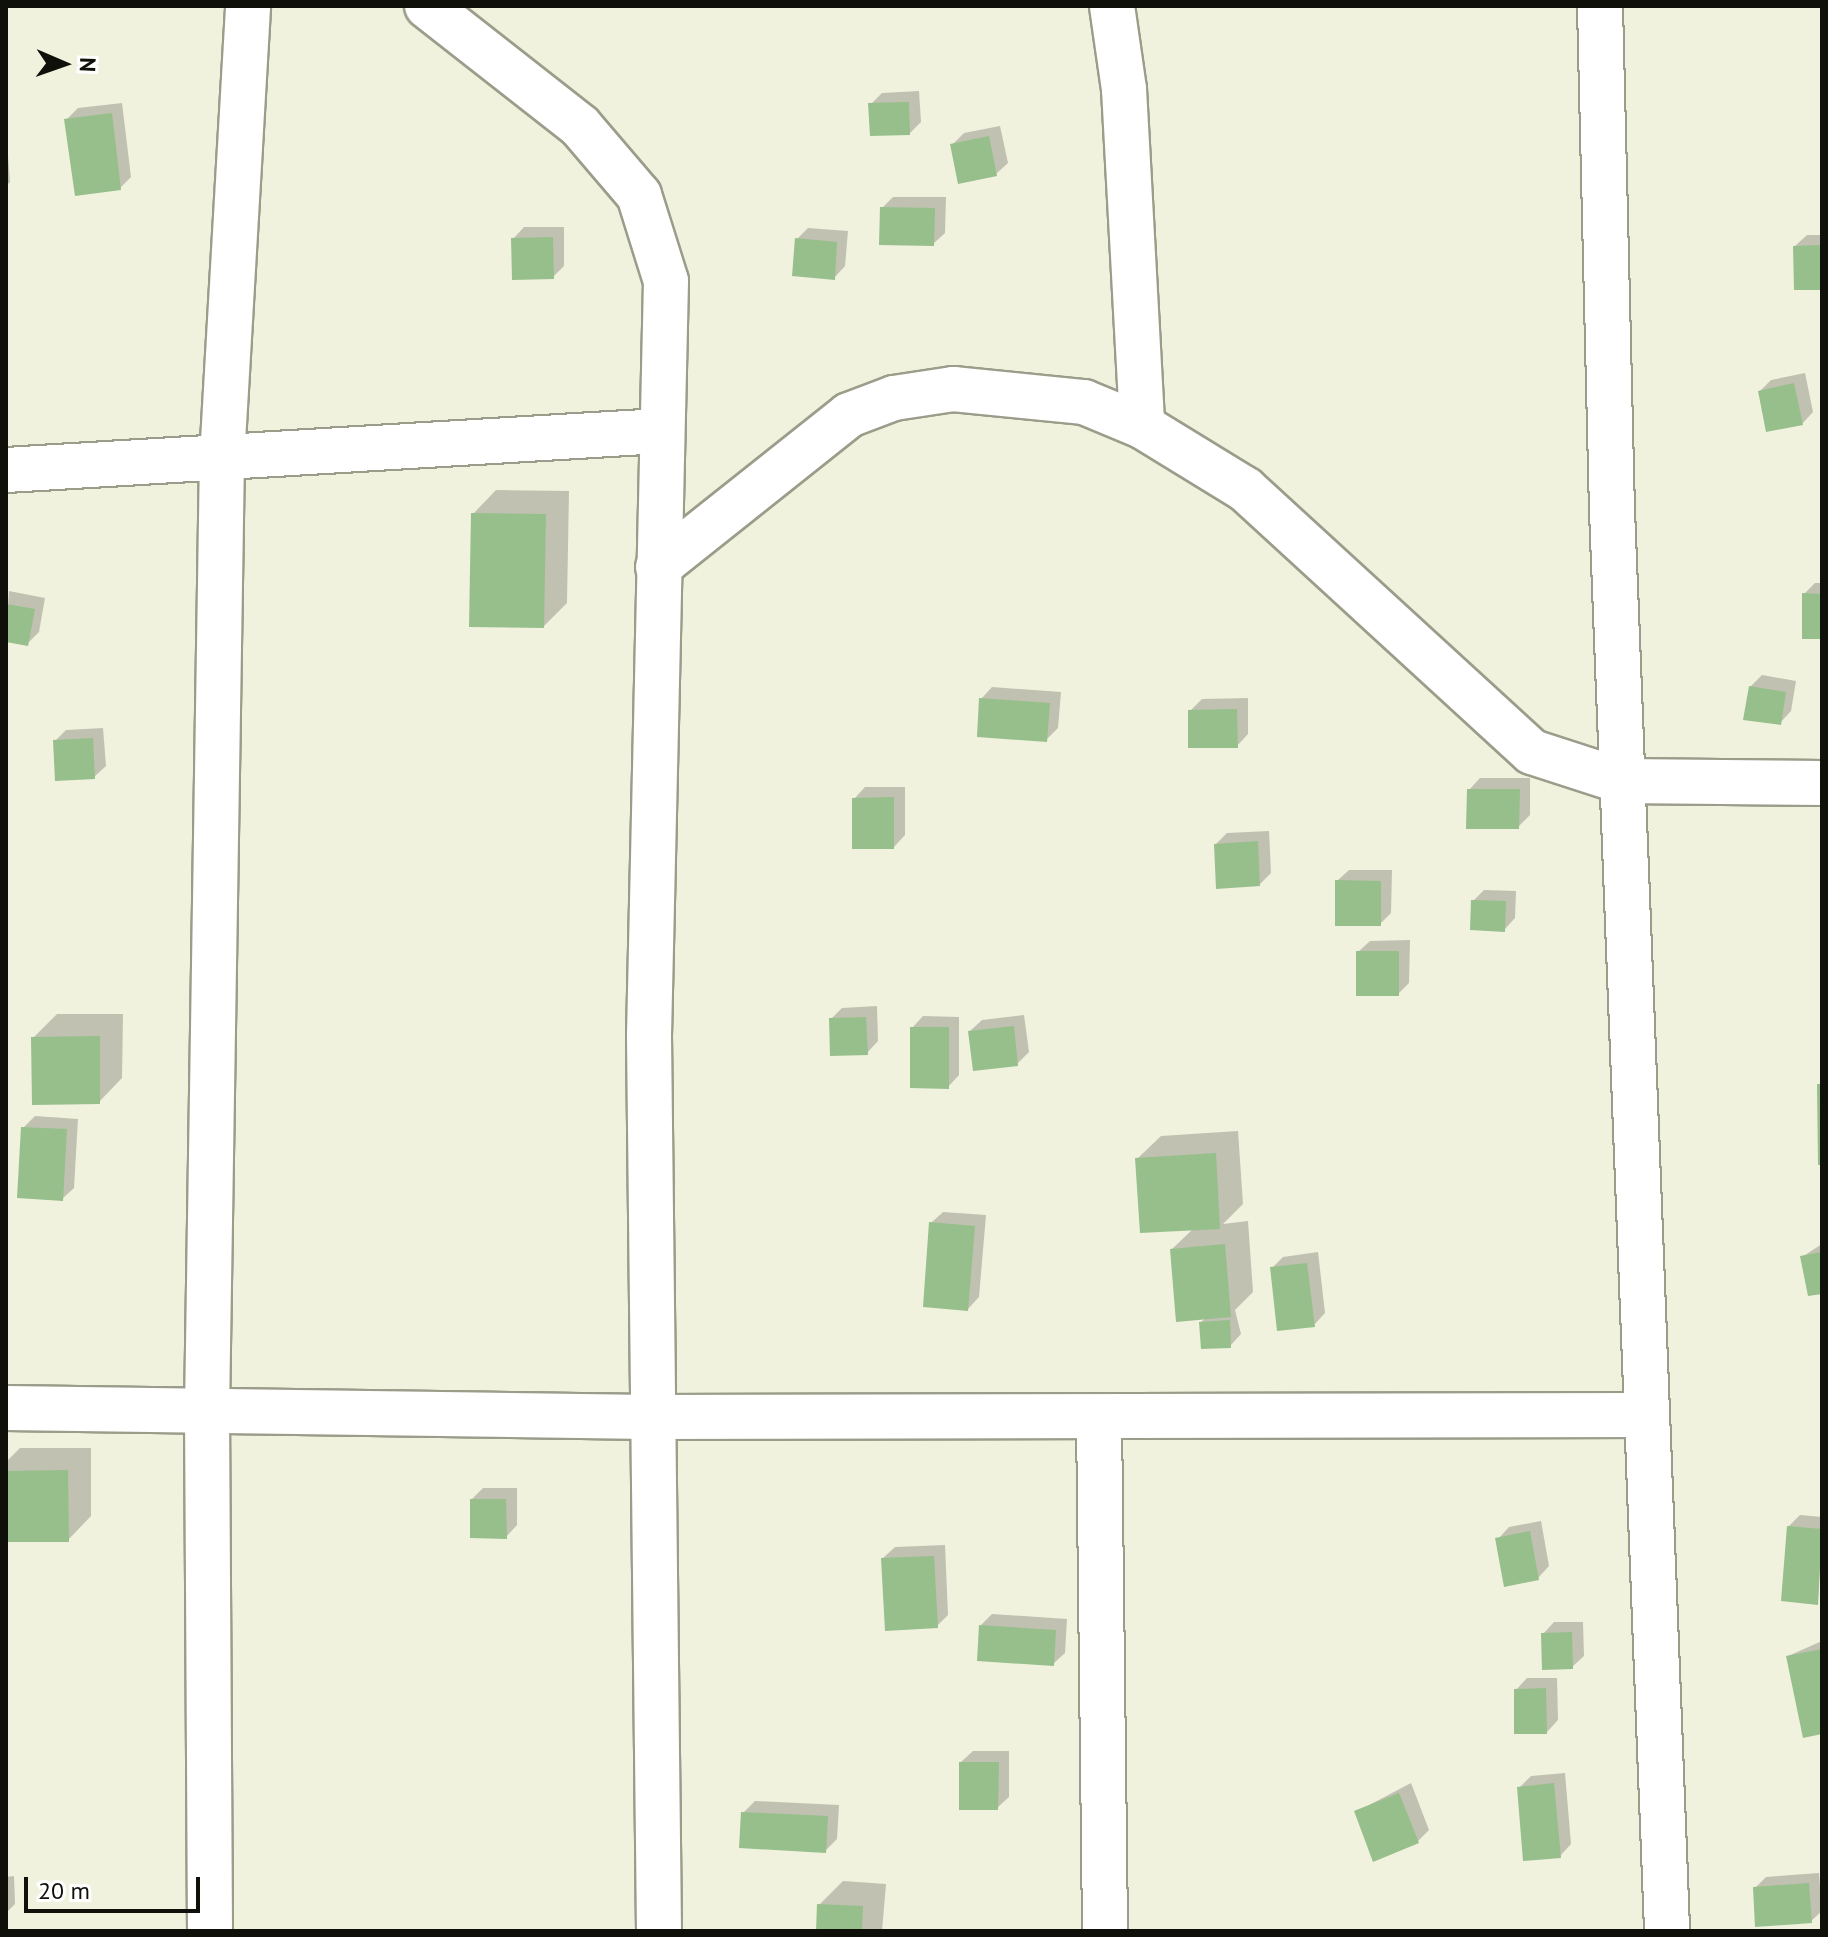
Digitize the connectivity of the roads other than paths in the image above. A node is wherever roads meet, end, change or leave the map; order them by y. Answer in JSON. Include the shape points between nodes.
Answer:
{"nodes":[{"id":1,"x":248,"y":6,"type":"edge"},
{"id":2,"x":427,"y":6,"type":"edge"},
{"id":3,"x":1112,"y":6,"type":"edge"},
{"id":4,"x":1600,"y":6,"type":"edge"},
{"id":5,"x":1142,"y":426,"type":"junction"},
{"id":6,"x":661,"y":431,"type":"junction"},
{"id":7,"x":222,"y":459,"type":"junction"},
{"id":8,"x":6,"y":470,"type":"edge"},
{"id":9,"x":658,"y":567,"type":"junction"},
{"id":10,"x":1622,"y":781,"type":"junction"},
{"id":11,"x":1822,"y":783,"type":"edge"},
{"id":12,"x":6,"y":1408,"type":"edge"},
{"id":13,"x":207,"y":1411,"type":"junction"},
{"id":14,"x":1647,"y":1415,"type":"junction"},
{"id":15,"x":650,"y":1417,"type":"junction"},
{"id":16,"x":1099,"y":1417,"type":"junction"},
{"id":17,"x":210,"y":1931,"type":"edge"},
{"id":18,"x":659,"y":1931,"type":"edge"},
{"id":19,"x":1105,"y":1931,"type":"edge"},
{"id":20,"x":1667,"y":1931,"type":"edge"}],
"edges":[{"from":1,"to":7,"type":"street"},
{"from":2,"to":6,"type":"street","via":[[580,126],[639,195],[666,281]]},
{"from":3,"to":5,"type":"street","via":[[1124,89]]},
{"from":4,"to":10,"type":"street"},
{"from":5,"to":9,"type":"street","via":[[1084,402],[1017,390],[894,398],[849,415]]},
{"from":5,"to":10,"type":"street","via":[[1289,524],[1375,613],[1532,752]]},
{"from":6,"to":7,"type":"street"},
{"from":6,"to":9,"type":"street"},
{"from":7,"to":8,"type":"street"},
{"from":7,"to":13,"type":"street"},
{"from":9,"to":15,"type":"street"},
{"from":10,"to":11,"type":"street"},
{"from":10,"to":14,"type":"street"},
{"from":12,"to":13,"type":"street"},
{"from":13,"to":15,"type":"street"},
{"from":13,"to":17,"type":"street"},
{"from":14,"to":16,"type":"street"},
{"from":14,"to":20,"type":"street"},
{"from":15,"to":16,"type":"street"},
{"from":15,"to":18,"type":"street"},
{"from":16,"to":19,"type":"street"}]}
